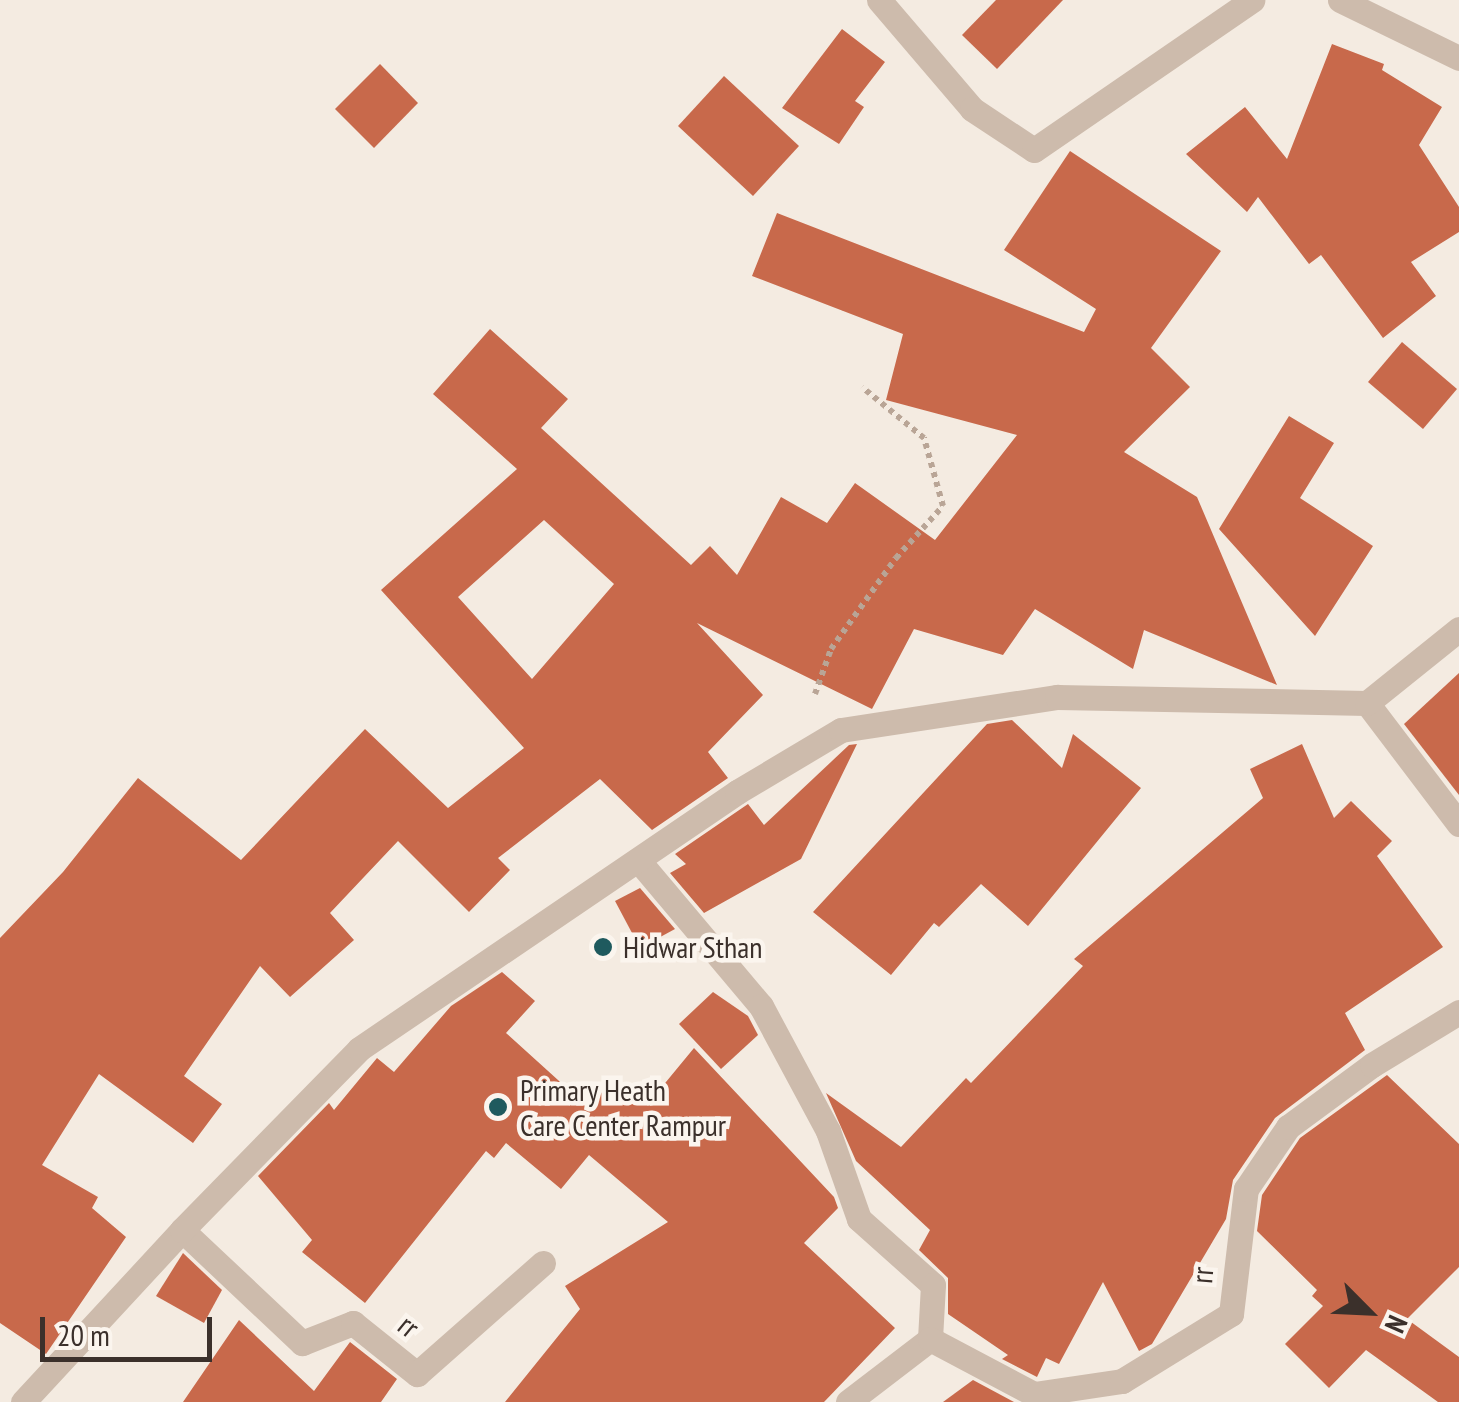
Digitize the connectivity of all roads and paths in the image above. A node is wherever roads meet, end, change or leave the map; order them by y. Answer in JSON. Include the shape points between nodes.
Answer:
{"nodes":[{"id":1,"x":879,"y":0,"type":"edge"},
{"id":2,"x":1252,"y":0,"type":"edge"},
{"id":3,"x":1340,"y":0,"type":"edge"},
{"id":4,"x":1459,"y":58,"type":"edge"},
{"id":5,"x":862,"y":387,"type":"dead end"},
{"id":6,"x":1459,"y":629,"type":"edge"},
{"id":7,"x":1367,"y":703,"type":"junction"},
{"id":8,"x":841,"y":730,"type":"junction"},
{"id":9,"x":1459,"y":824,"type":"edge"},
{"id":10,"x":638,"y":860,"type":"junction"},
{"id":11,"x":1459,"y":1012,"type":"edge"},
{"id":12,"x":182,"y":1230,"type":"junction"},
{"id":13,"x":543,"y":1263,"type":"dead end"},
{"id":14,"x":930,"y":1339,"type":"junction"},
{"id":15,"x":22,"y":1402,"type":"edge"},
{"id":16,"x":848,"y":1402,"type":"edge"}],
"edges":[{"from":1,"to":2,"type":"street","via":[[972,109],[1034,150]]},
{"from":3,"to":4,"type":"street"},
{"from":5,"to":8,"type":"path","via":[[924,438],[943,506],[896,558],[832,649],[811,707]]},
{"from":6,"to":7,"type":"street"},
{"from":7,"to":8,"type":"street","via":[[1056,698]]},
{"from":7,"to":9,"type":"street"},
{"from":8,"to":10,"type":"street"},
{"from":10,"to":12,"type":"street","via":[[360,1049]]},
{"from":10,"to":14,"type":"street","via":[[761,1006],[828,1131],[859,1219],[934,1285]]},
{"from":11,"to":14,"type":"street","name":"rr","via":[[1288,1127],[1246,1190],[1231,1314],[1122,1381],[1034,1394]]},
{"from":12,"to":13,"type":"street","name":"rr","via":[[302,1342],[354,1322],[417,1374]]},
{"from":12,"to":15,"type":"street"},
{"from":14,"to":16,"type":"street"}]}
